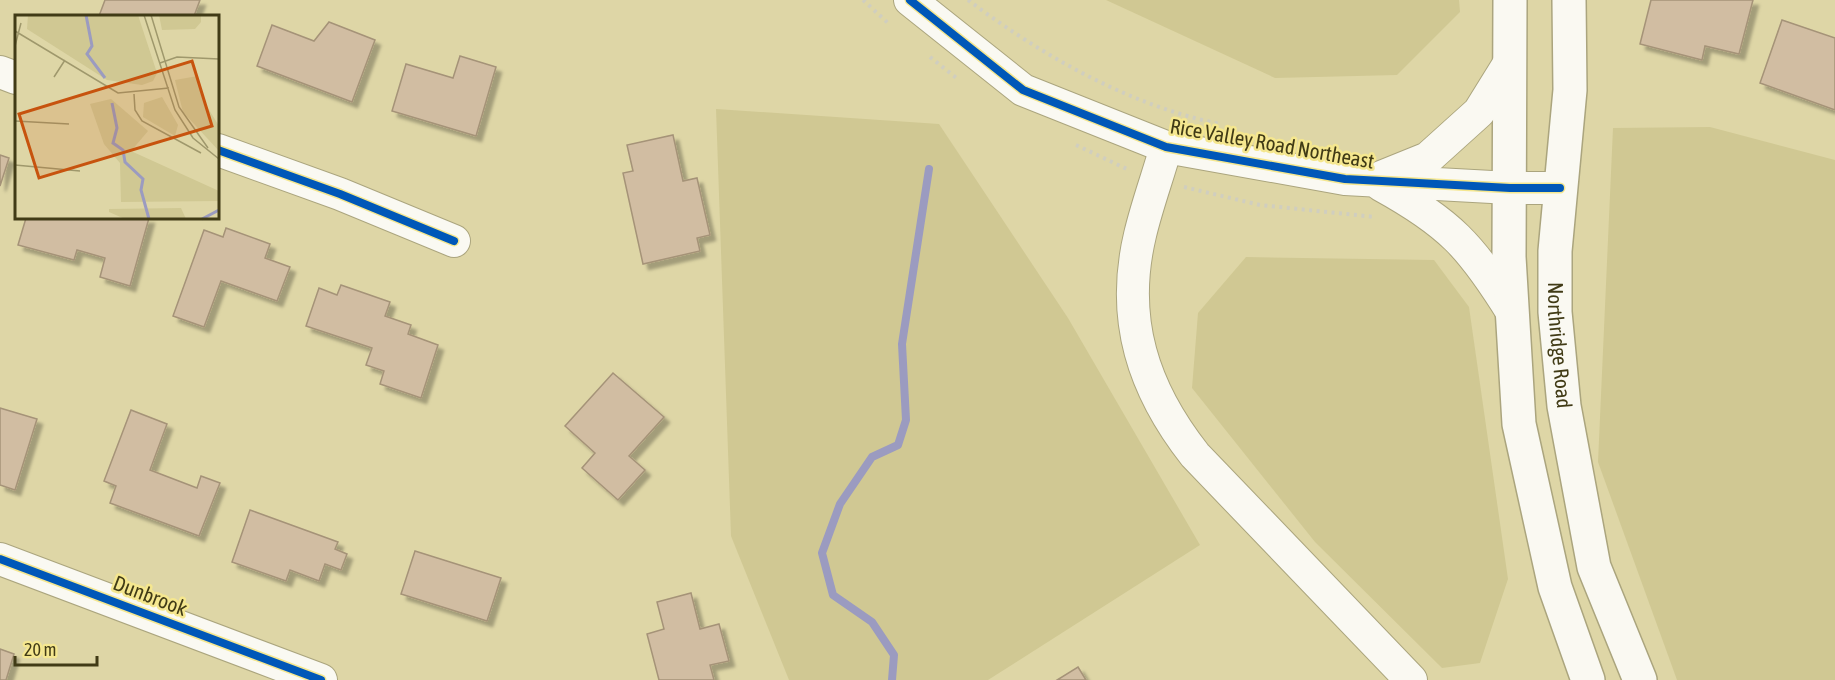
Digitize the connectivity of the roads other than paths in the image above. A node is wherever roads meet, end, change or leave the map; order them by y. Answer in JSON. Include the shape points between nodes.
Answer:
{"nodes":[{"id":1,"x":910,"y":0,"type":"edge"},
{"id":2,"x":1510,"y":0,"type":"edge"},
{"id":3,"x":1569,"y":0,"type":"edge"},
{"id":4,"x":1510,"y":62,"type":"junction"},
{"id":5,"x":0,"y":72,"type":"edge"},
{"id":6,"x":15,"y":78,"type":"edge"},
{"id":7,"x":1166,"y":147,"type":"junction"},
{"id":8,"x":219,"y":150,"type":"edge"},
{"id":9,"x":1372,"y":180,"type":"junction"},
{"id":10,"x":1510,"y":188,"type":"junction"},
{"id":11,"x":1560,"y":188,"type":"junction"},
{"id":12,"x":454,"y":241,"type":"dead end"},
{"id":13,"x":1512,"y":312,"type":"junction"},
{"id":14,"x":0,"y":559,"type":"edge"},
{"id":15,"x":321,"y":680,"type":"edge"},
{"id":16,"x":1411,"y":680,"type":"edge"},
{"id":17,"x":1588,"y":680,"type":"edge"},
{"id":18,"x":1640,"y":680,"type":"edge"}],
"edges":[{"from":1,"to":7,"type":"street","name":"Rice Valley Road Northeast","via":[[1023,90]]},
{"from":2,"to":4,"type":"main road"},
{"from":3,"to":11,"type":"main road","name":"Northridge Road","via":[[1570,90]]},
{"from":4,"to":9,"type":"street","via":[[1479,112],[1428,158]]},
{"from":4,"to":10,"type":"main road"},
{"from":5,"to":6,"type":"street"},
{"from":7,"to":9,"type":"street","name":"Rice Valley Road Northeast","via":[[1345,179]]},
{"from":7,"to":16,"type":"street","via":[[1140,236],[1133,304],[1144,369],[1174,429],[1195,455]]},
{"from":8,"to":12,"type":"street"},
{"from":9,"to":10,"type":"street","name":"Rice Valley Road Northeast"},
{"from":9,"to":13,"type":"street","via":[[1451,230],[1483,265]]},
{"from":10,"to":11,"type":"street","name":"Rice Valley Road Northeast"},
{"from":10,"to":13,"type":"main road"},
{"from":11,"to":18,"type":"main road","name":"Northridge Road","via":[[1555,312],[1564,406],[1594,567]]},
{"from":13,"to":17,"type":"main road","via":[[1519,424],[1555,587]]},
{"from":14,"to":15,"type":"street","name":"Dunbrook"}]}
